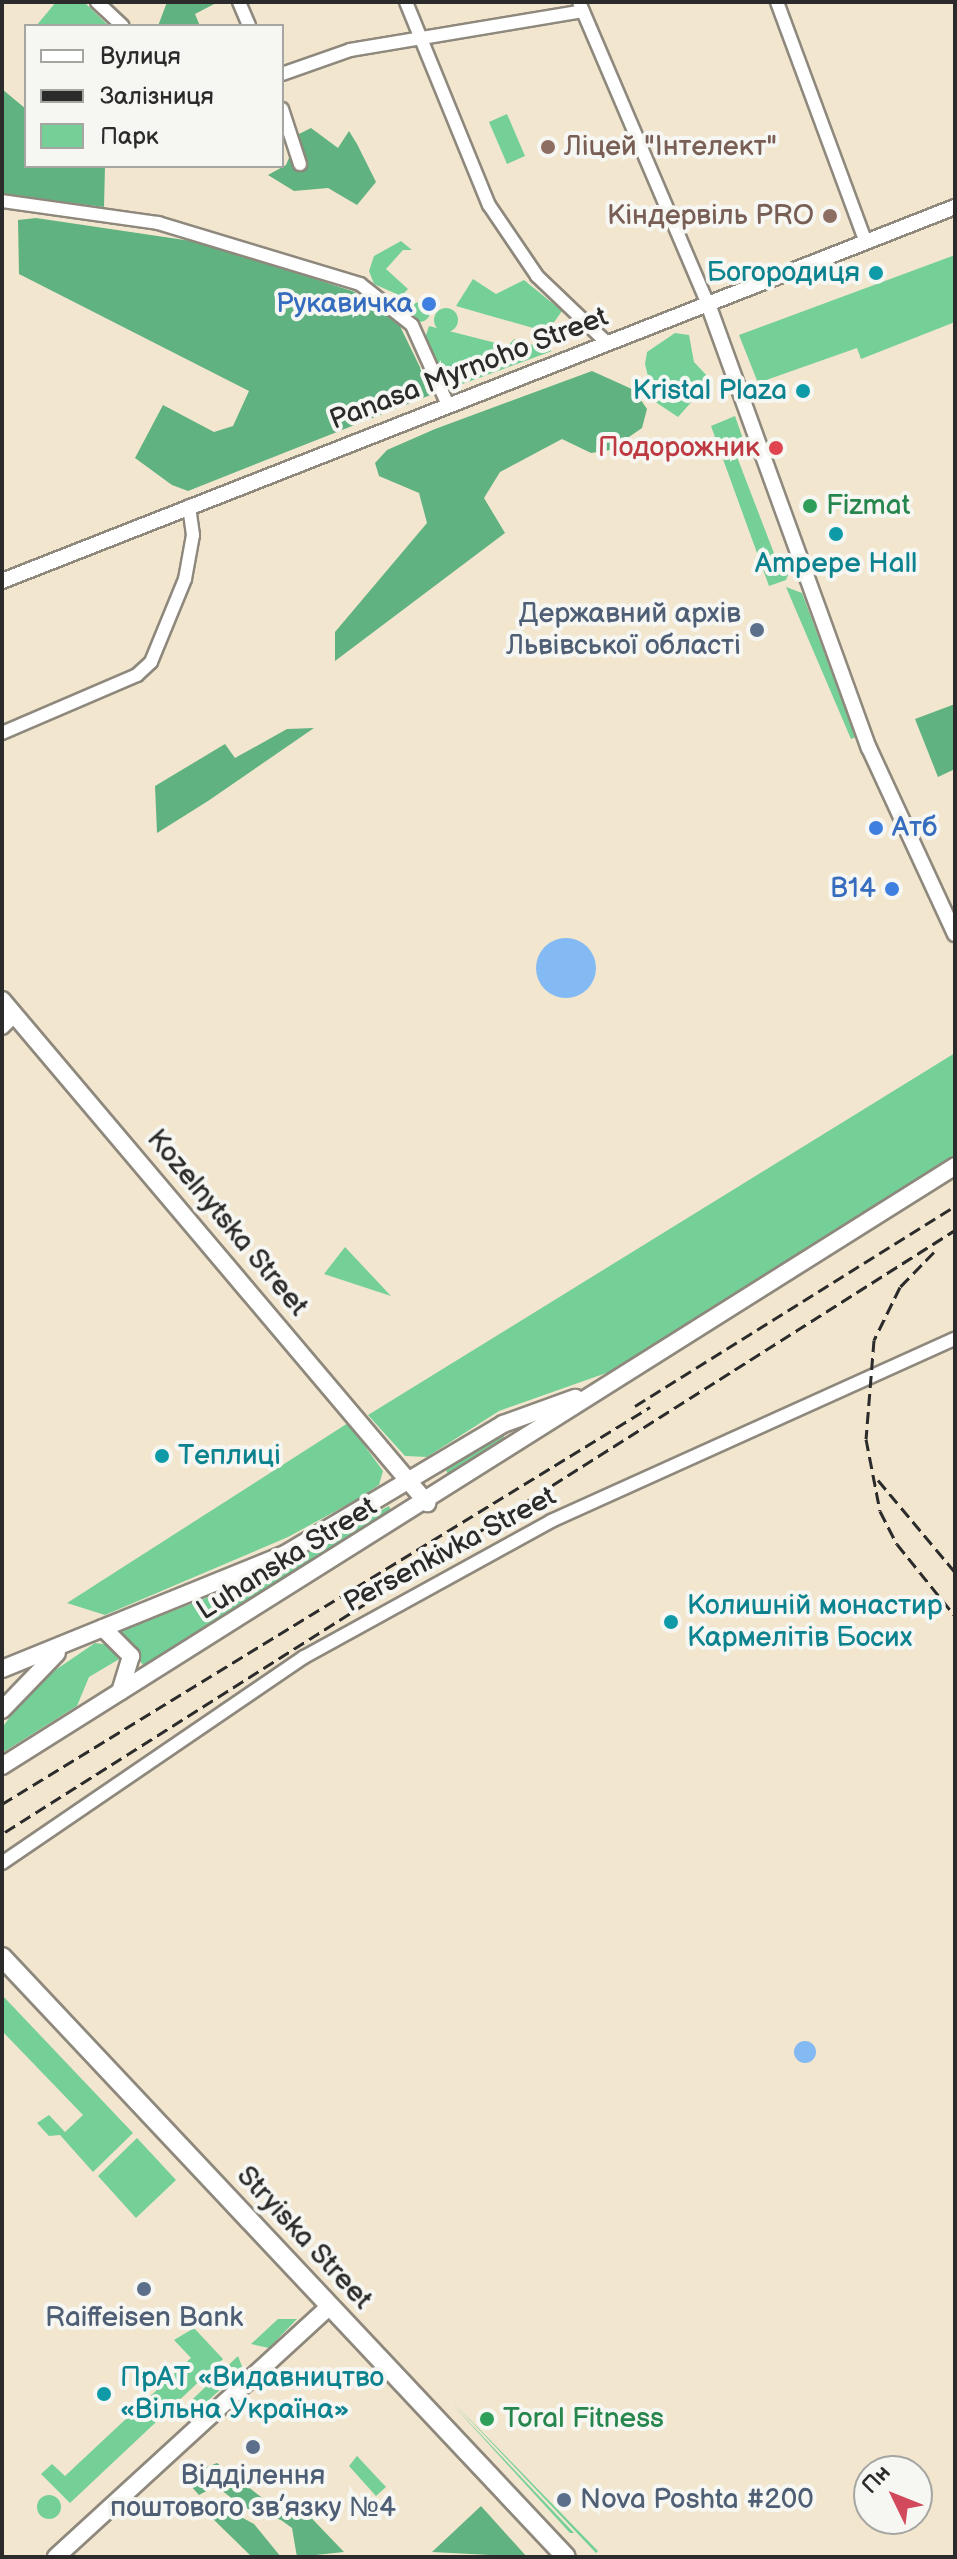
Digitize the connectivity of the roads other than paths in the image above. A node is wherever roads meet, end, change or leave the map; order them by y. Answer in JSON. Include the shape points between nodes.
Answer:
{"nodes":[{"id":1,"x":97,"y":2,"type":"edge"},
{"id":2,"x":239,"y":2,"type":"edge"},
{"id":3,"x":406,"y":2,"type":"edge"},
{"id":4,"x":777,"y":2,"type":"edge"},
{"id":5,"x":581,"y":6,"type":"edge"},
{"id":6,"x":121,"y":24,"type":"edge"},
{"id":7,"x":248,"y":24,"type":"edge"},
{"id":8,"x":419,"y":36,"type":"junction"},
{"id":9,"x":284,"y":73,"type":"edge"},
{"id":10,"x":284,"y":115,"type":"edge"},
{"id":11,"x":300,"y":164,"type":"dead end"},
{"id":12,"x":2,"y":201,"type":"edge"},
{"id":13,"x":955,"y":207,"type":"edge"},
{"id":14,"x":866,"y":242,"type":"junction"},
{"id":15,"x":708,"y":304,"type":"junction"},
{"id":16,"x":607,"y":343,"type":"junction"},
{"id":17,"x":448,"y":405,"type":"junction"},
{"id":18,"x":189,"y":506,"type":"junction"},
{"id":19,"x":2,"y":581,"type":"edge"},
{"id":20,"x":2,"y":733,"type":"edge"},
{"id":21,"x":955,"y":934,"type":"edge"},
{"id":22,"x":2,"y":1000,"type":"edge"},
{"id":23,"x":15,"y":1014,"type":"junction"},
{"id":24,"x":2,"y":1027,"type":"edge"},
{"id":25,"x":955,"y":1166,"type":"edge"},
{"id":26,"x":955,"y":1339,"type":"edge"},
{"id":27,"x":596,"y":1391,"type":"junction"},
{"id":28,"x":410,"y":1481,"type":"junction"},
{"id":29,"x":427,"y":1503,"type":"junction"},
{"id":30,"x":103,"y":1628,"type":"junction"},
{"id":31,"x":75,"y":1641,"type":"junction"},
{"id":32,"x":2,"y":1669,"type":"edge"},
{"id":33,"x":116,"y":1697,"type":"junction"},
{"id":34,"x":2,"y":1710,"type":"edge"},
{"id":35,"x":2,"y":1766,"type":"edge"},
{"id":36,"x":2,"y":1863,"type":"edge"},
{"id":37,"x":2,"y":1957,"type":"edge"},
{"id":38,"x":330,"y":2306,"type":"junction"},
{"id":39,"x":56,"y":2557,"type":"edge"},
{"id":40,"x":566,"y":2557,"type":"edge"}],
"edges":[{"from":1,"to":6,"type":"street"},
{"from":2,"to":7,"type":"street"},
{"from":3,"to":8,"type":"street"},
{"from":4,"to":14,"type":"street"},
{"from":5,"to":8,"type":"street"},
{"from":5,"to":15,"type":"street"},
{"from":8,"to":9,"type":"street"},
{"from":8,"to":16,"type":"street","via":[[489,205],[537,276]]},
{"from":10,"to":11,"type":"street"},
{"from":12,"to":17,"type":"street","via":[[184,229],[360,284],[412,325]]},
{"from":13,"to":14,"type":"street","name":"Panasa Myrnoho Street"},
{"from":14,"to":15,"type":"street","name":"Panasa Myrnoho Street"},
{"from":15,"to":16,"type":"street","name":"Panasa Myrnoho Street"},
{"from":15,"to":21,"type":"street","via":[[869,748]]},
{"from":16,"to":17,"type":"street","name":"Panasa Myrnoho Street"},
{"from":17,"to":18,"type":"street","name":"Panasa Myrnoho Street"},
{"from":18,"to":19,"type":"street","name":"Panasa Myrnoho Street"},
{"from":18,"to":20,"type":"street","via":[[193,535],[185,579],[151,662],[137,675]]},
{"from":22,"to":23,"type":"main road","name":"Kozelnytska Street"},
{"from":23,"to":24,"type":"street"},
{"from":23,"to":28,"type":"main road","name":"Kozelnytska Street"},
{"from":25,"to":27,"type":"main road","name":"Luhanska Street"},
{"from":26,"to":36,"type":"street","name":"Persenkivka Street","via":[[537,1528],[304,1657]]},
{"from":27,"to":28,"type":"main road","name":"Luhanska Street","via":[[503,1424]]},
{"from":27,"to":29,"type":"main road","name":"Luhanska Street"},
{"from":28,"to":29,"type":"main road","name":"Kozelnytska Street"},
{"from":28,"to":30,"type":"main road","name":"Luhanska Street","via":[[285,1554]]},
{"from":29,"to":33,"type":"main road","name":"Luhanska Street"},
{"from":30,"to":31,"type":"main road","name":"Luhanska Street"},
{"from":30,"to":33,"type":"main road","via":[[131,1656]]},
{"from":31,"to":32,"type":"main road","name":"Luhanska Street"},
{"from":31,"to":34,"type":"main road","name":"Luhanska Street"},
{"from":33,"to":35,"type":"main road","name":"Luhanska Street"},
{"from":37,"to":38,"type":"main road","name":"Stryiska Street"},
{"from":38,"to":39,"type":"main road"},
{"from":38,"to":40,"type":"main road","name":"Stryiska Street"}]}
